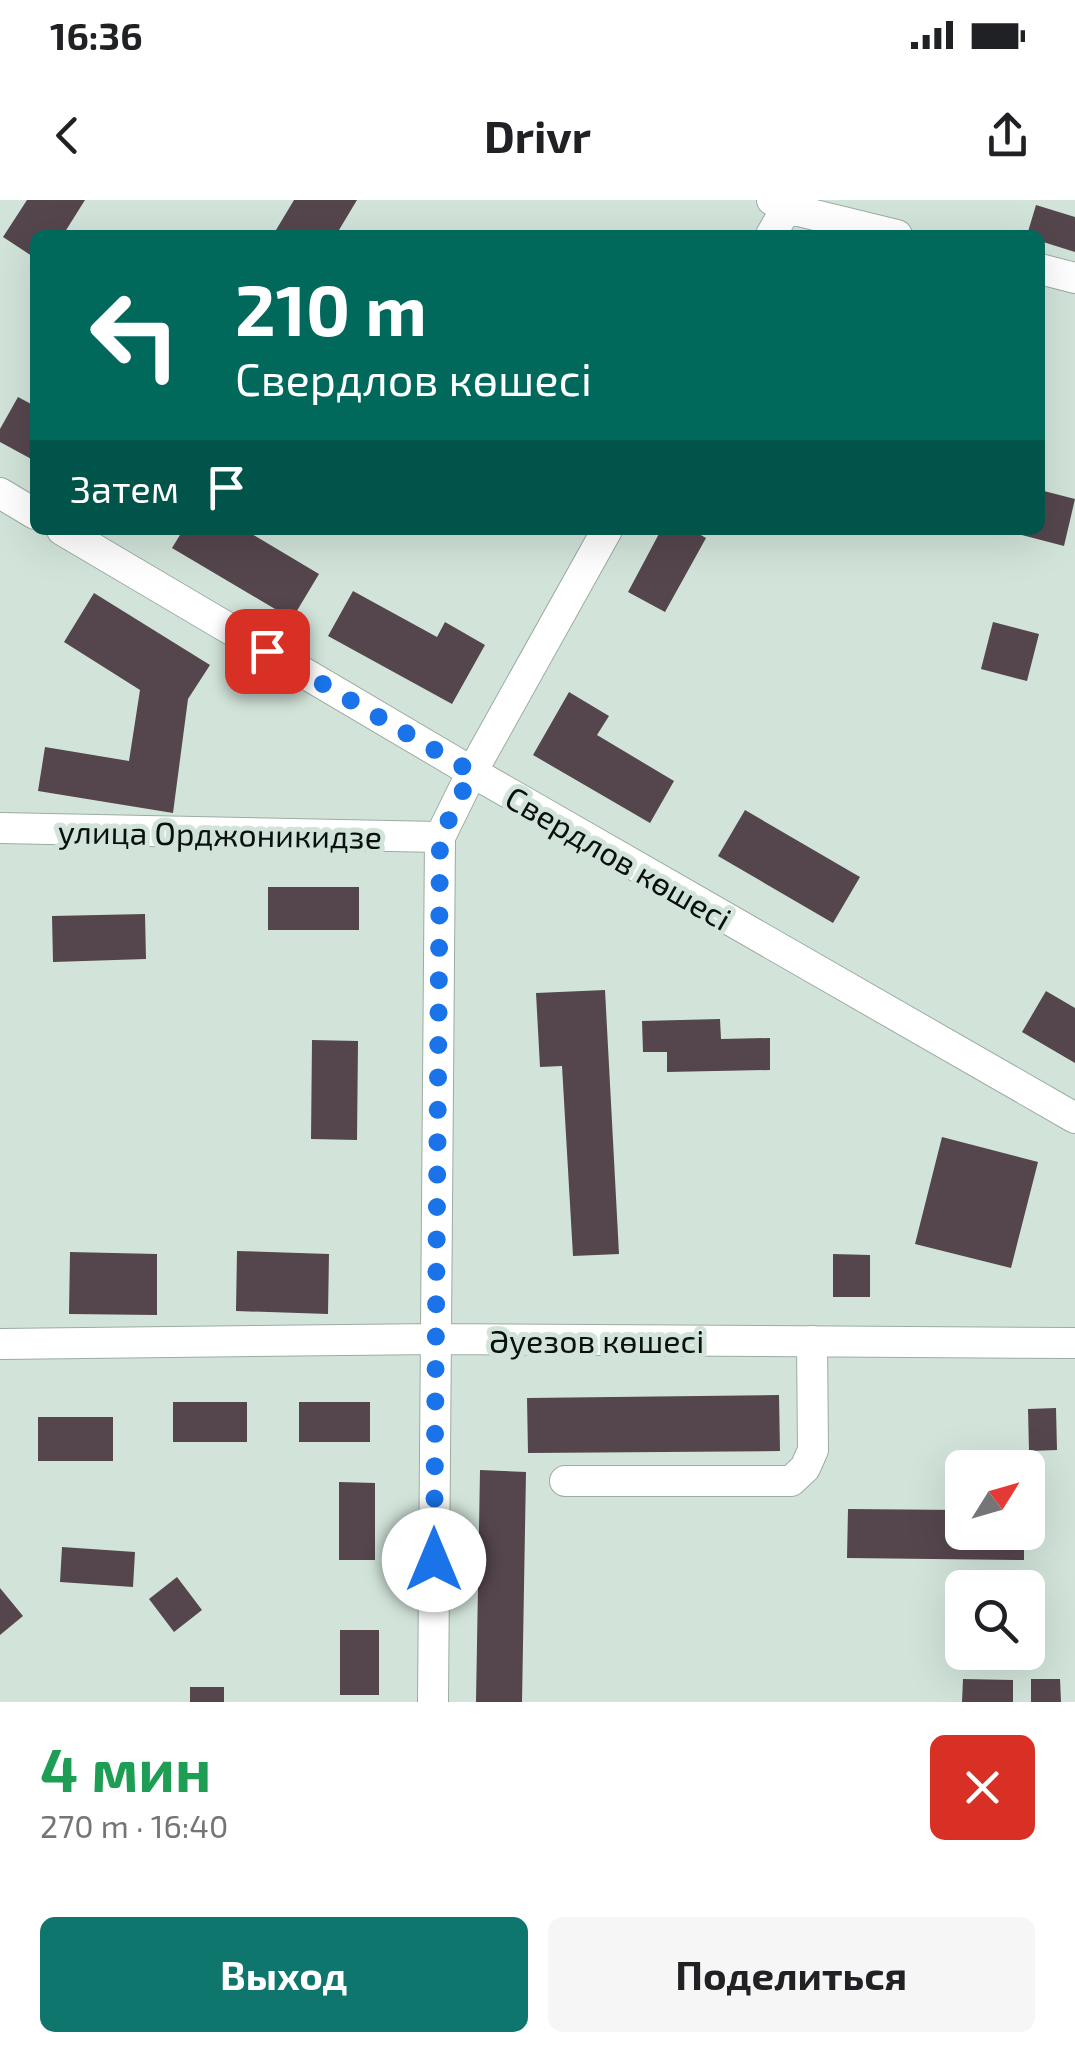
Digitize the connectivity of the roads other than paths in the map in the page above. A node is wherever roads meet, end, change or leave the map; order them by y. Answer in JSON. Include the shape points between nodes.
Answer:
{"nodes":[{"id":1,"x":783,"y":203,"type":"edge"},
{"id":2,"x":773,"y":230,"type":"edge"},
{"id":3,"x":878,"y":230,"type":"edge"},
{"id":4,"x":1045,"y":270,"type":"edge"},
{"id":5,"x":1075,"y":278,"type":"edge"},
{"id":6,"x":0,"y":493,"type":"edge"},
{"id":7,"x":30,"y":511,"type":"edge"},
{"id":8,"x":70,"y":535,"type":"edge"},
{"id":9,"x":604,"y":535,"type":"edge"},
{"id":10,"x":472,"y":772,"type":"junction"},
{"id":11,"x":0,"y":828,"type":"edge"},
{"id":12,"x":440,"y":838,"type":"junction"},
{"id":13,"x":1075,"y":1118,"type":"edge"},
{"id":14,"x":434,"y":1339,"type":"junction"},
{"id":15,"x":812,"y":1341,"type":"junction"},
{"id":16,"x":1075,"y":1343,"type":"edge"},
{"id":17,"x":0,"y":1344,"type":"edge"},
{"id":18,"x":565,"y":1481,"type":"dead end"},
{"id":19,"x":433,"y":1702,"type":"edge"}],
"edges":[{"from":1,"to":2,"type":"street"},
{"from":1,"to":3,"type":"street"},
{"from":4,"to":5,"type":"street"},
{"from":6,"to":7,"type":"street"},
{"from":8,"to":10,"type":"street","name":"Свердлов көшесі"},
{"from":9,"to":10,"type":"street"},
{"from":10,"to":12,"type":"street"},
{"from":10,"to":13,"type":"street","name":"Свердлов көшесі"},
{"from":11,"to":12,"type":"street","name":"улица Орджоникидзе"},
{"from":12,"to":14,"type":"street"},
{"from":14,"to":15,"type":"street","name":"Әуезов көшесі"},
{"from":14,"to":17,"type":"street","name":"Әуезов көшесі"},
{"from":14,"to":19,"type":"street"},
{"from":15,"to":16,"type":"street","name":"Әуезов көшесі"},
{"from":15,"to":18,"type":"street","via":[[813,1450],[792,1481]]}]}
